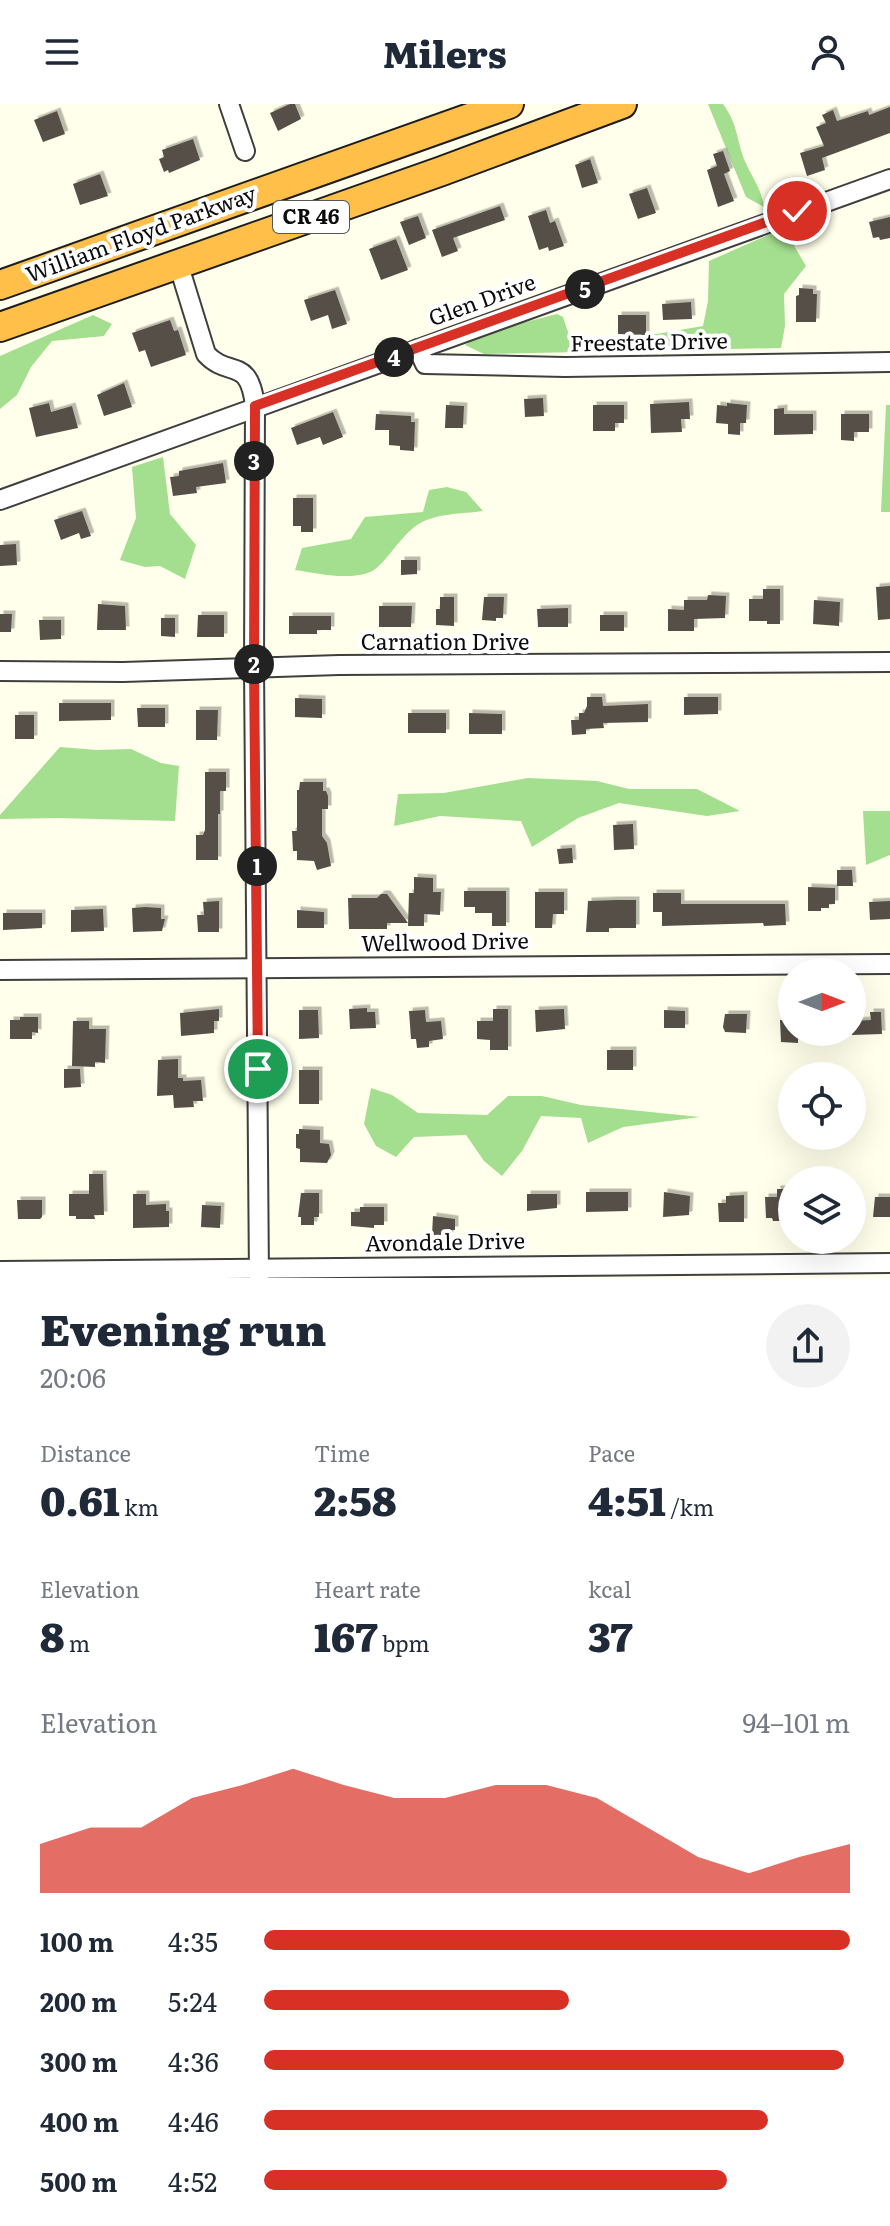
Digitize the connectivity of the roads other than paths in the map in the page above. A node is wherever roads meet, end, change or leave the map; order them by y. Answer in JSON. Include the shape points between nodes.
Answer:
{"nodes":[{"id":1,"x":229,"y":104,"type":"edge"},
{"id":2,"x":509,"y":104,"type":"edge"},
{"id":3,"x":622,"y":104,"type":"edge"},
{"id":4,"x":245,"y":151,"type":"dead end"},
{"id":5,"x":890,"y":179,"type":"edge"},
{"id":6,"x":178,"y":263,"type":"junction"},
{"id":7,"x":0,"y":285,"type":"edge"},
{"id":8,"x":0,"y":327,"type":"edge"},
{"id":9,"x":418,"y":349,"type":"junction"},
{"id":10,"x":890,"y":362,"type":"edge"},
{"id":11,"x":255,"y":406,"type":"junction"},
{"id":12,"x":0,"y":500,"type":"edge"},
{"id":13,"x":890,"y":662,"type":"edge"},
{"id":14,"x":254,"y":668,"type":"junction"},
{"id":15,"x":0,"y":671,"type":"edge"},
{"id":16,"x":890,"y":964,"type":"edge"},
{"id":17,"x":258,"y":969,"type":"junction"},
{"id":18,"x":0,"y":970,"type":"edge"},
{"id":19,"x":890,"y":1263,"type":"edge"},
{"id":20,"x":0,"y":1271,"type":"edge"},
{"id":21,"x":259,"y":1273,"type":"edge"}],
"edges":[{"from":1,"to":4,"type":"street"},
{"from":2,"to":7,"type":"highway","name":"William Floyd Parkway","number":"CR 46"},
{"from":3,"to":6,"type":"highway","name":"William Floyd Parkway","number":"CR 46"},
{"from":5,"to":9,"type":"street","name":"Glen Drive"},
{"from":6,"to":8,"type":"highway","name":"William Floyd Parkway","number":"CR 46"},
{"from":6,"to":11,"type":"street","via":[[206,354],[246,377]]},
{"from":9,"to":10,"type":"street","name":"Freestate Drive","via":[[425,364],[456,366]]},
{"from":9,"to":11,"type":"street","name":"Glen Drive"},
{"from":11,"to":12,"type":"street","name":"Glen Drive"},
{"from":11,"to":14,"type":"street"},
{"from":13,"to":14,"type":"street","name":"Carnation Drive"},
{"from":14,"to":15,"type":"street","name":"Carnation Drive"},
{"from":14,"to":17,"type":"street"},
{"from":16,"to":17,"type":"street","name":"Wellwood Drive"},
{"from":17,"to":18,"type":"street","name":"Wellwood Drive"},
{"from":17,"to":21,"type":"street"},
{"from":19,"to":21,"type":"street","name":"Avondale Drive"},
{"from":20,"to":21,"type":"street","name":"Avondale Drive"}]}
